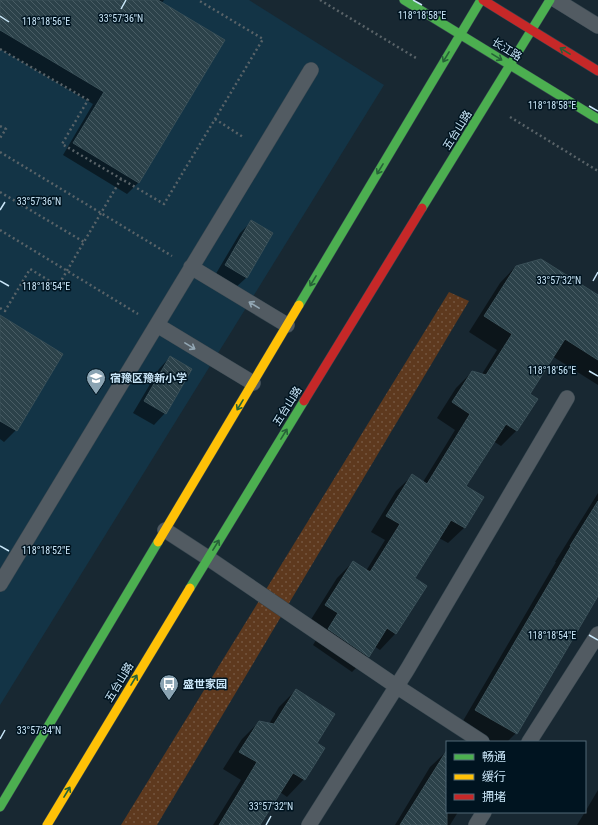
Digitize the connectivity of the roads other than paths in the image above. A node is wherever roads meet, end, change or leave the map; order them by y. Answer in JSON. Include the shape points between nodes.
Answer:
{"nodes":[{"id":1,"x":404,"y":0,"type":"edge"},
{"id":2,"x":482,"y":0,"type":"edge"},
{"id":3,"x":550,"y":0,"type":"edge"},
{"id":4,"x":556,"y":0,"type":"edge"},
{"id":5,"x":598,"y":26,"type":"edge"},
{"id":6,"x":531,"y":30,"type":"junction"},
{"id":7,"x":460,"y":34,"type":"junction"},
{"id":8,"x":511,"y":65,"type":"junction"},
{"id":9,"x":311,"y":70,"type":"dead end"},
{"id":10,"x":598,"y":71,"type":"edge"},
{"id":11,"x":598,"y":119,"type":"edge"},
{"id":12,"x":191,"y":268,"type":"junction"},
{"id":13,"x":157,"y":325,"type":"junction"},
{"id":14,"x":287,"y":325,"type":"junction"},
{"id":15,"x":253,"y":383,"type":"junction"},
{"id":16,"x":567,"y":398,"type":"dead end"},
{"id":17,"x":165,"y":530,"type":"junction"},
{"id":18,"x":208,"y":558,"type":"junction"},
{"id":19,"x":0,"y":584,"type":"edge"},
{"id":20,"x":598,"y":634,"type":"edge"},
{"id":21,"x":396,"y":686,"type":"junction"},
{"id":22,"x":480,"y":741,"type":"edge"},
{"id":23,"x":530,"y":741,"type":"edge"},
{"id":24,"x":0,"y":807,"type":"edge"},
{"id":25,"x":47,"y":825,"type":"edge"},
{"id":26,"x":309,"y":825,"type":"edge"}],
"edges":[{"from":1,"to":7,"type":"main road","name":"长江路"},
{"from":2,"to":6,"type":"main road"},
{"from":2,"to":7,"type":"main road"},
{"from":3,"to":6,"type":"main road","name":"五台山路"},
{"from":4,"to":5,"type":"lane"},
{"from":6,"to":8,"type":"main road","name":"五台山路"},
{"from":10,"to":6,"type":"main road","one_way":true},
{"from":7,"to":8,"type":"main road","name":"长江路","one_way":true},
{"from":7,"to":14,"type":"main road","one_way":true},
{"from":8,"to":11,"type":"main road","name":"长江路"},
{"from":18,"to":8,"type":"main road","name":"五台山路","one_way":true},
{"from":9,"to":12,"type":"lane"},
{"from":12,"to":13,"type":"lane"},
{"from":14,"to":12,"type":"lane","one_way":true},
{"from":13,"to":15,"type":"lane","one_way":true},
{"from":13,"to":19,"type":"lane"},
{"from":14,"to":15,"type":"main road"},
{"from":15,"to":17,"type":"main road","one_way":true},
{"from":16,"to":21,"type":"lane"},
{"from":17,"to":18,"type":"lane"},
{"from":17,"to":24,"type":"main road"},
{"from":18,"to":21,"type":"lane"},
{"from":25,"to":18,"type":"main road","name":"五台山路","one_way":true},
{"from":20,"to":23,"type":"lane"},
{"from":21,"to":22,"type":"lane"},
{"from":21,"to":26,"type":"lane"}]}
